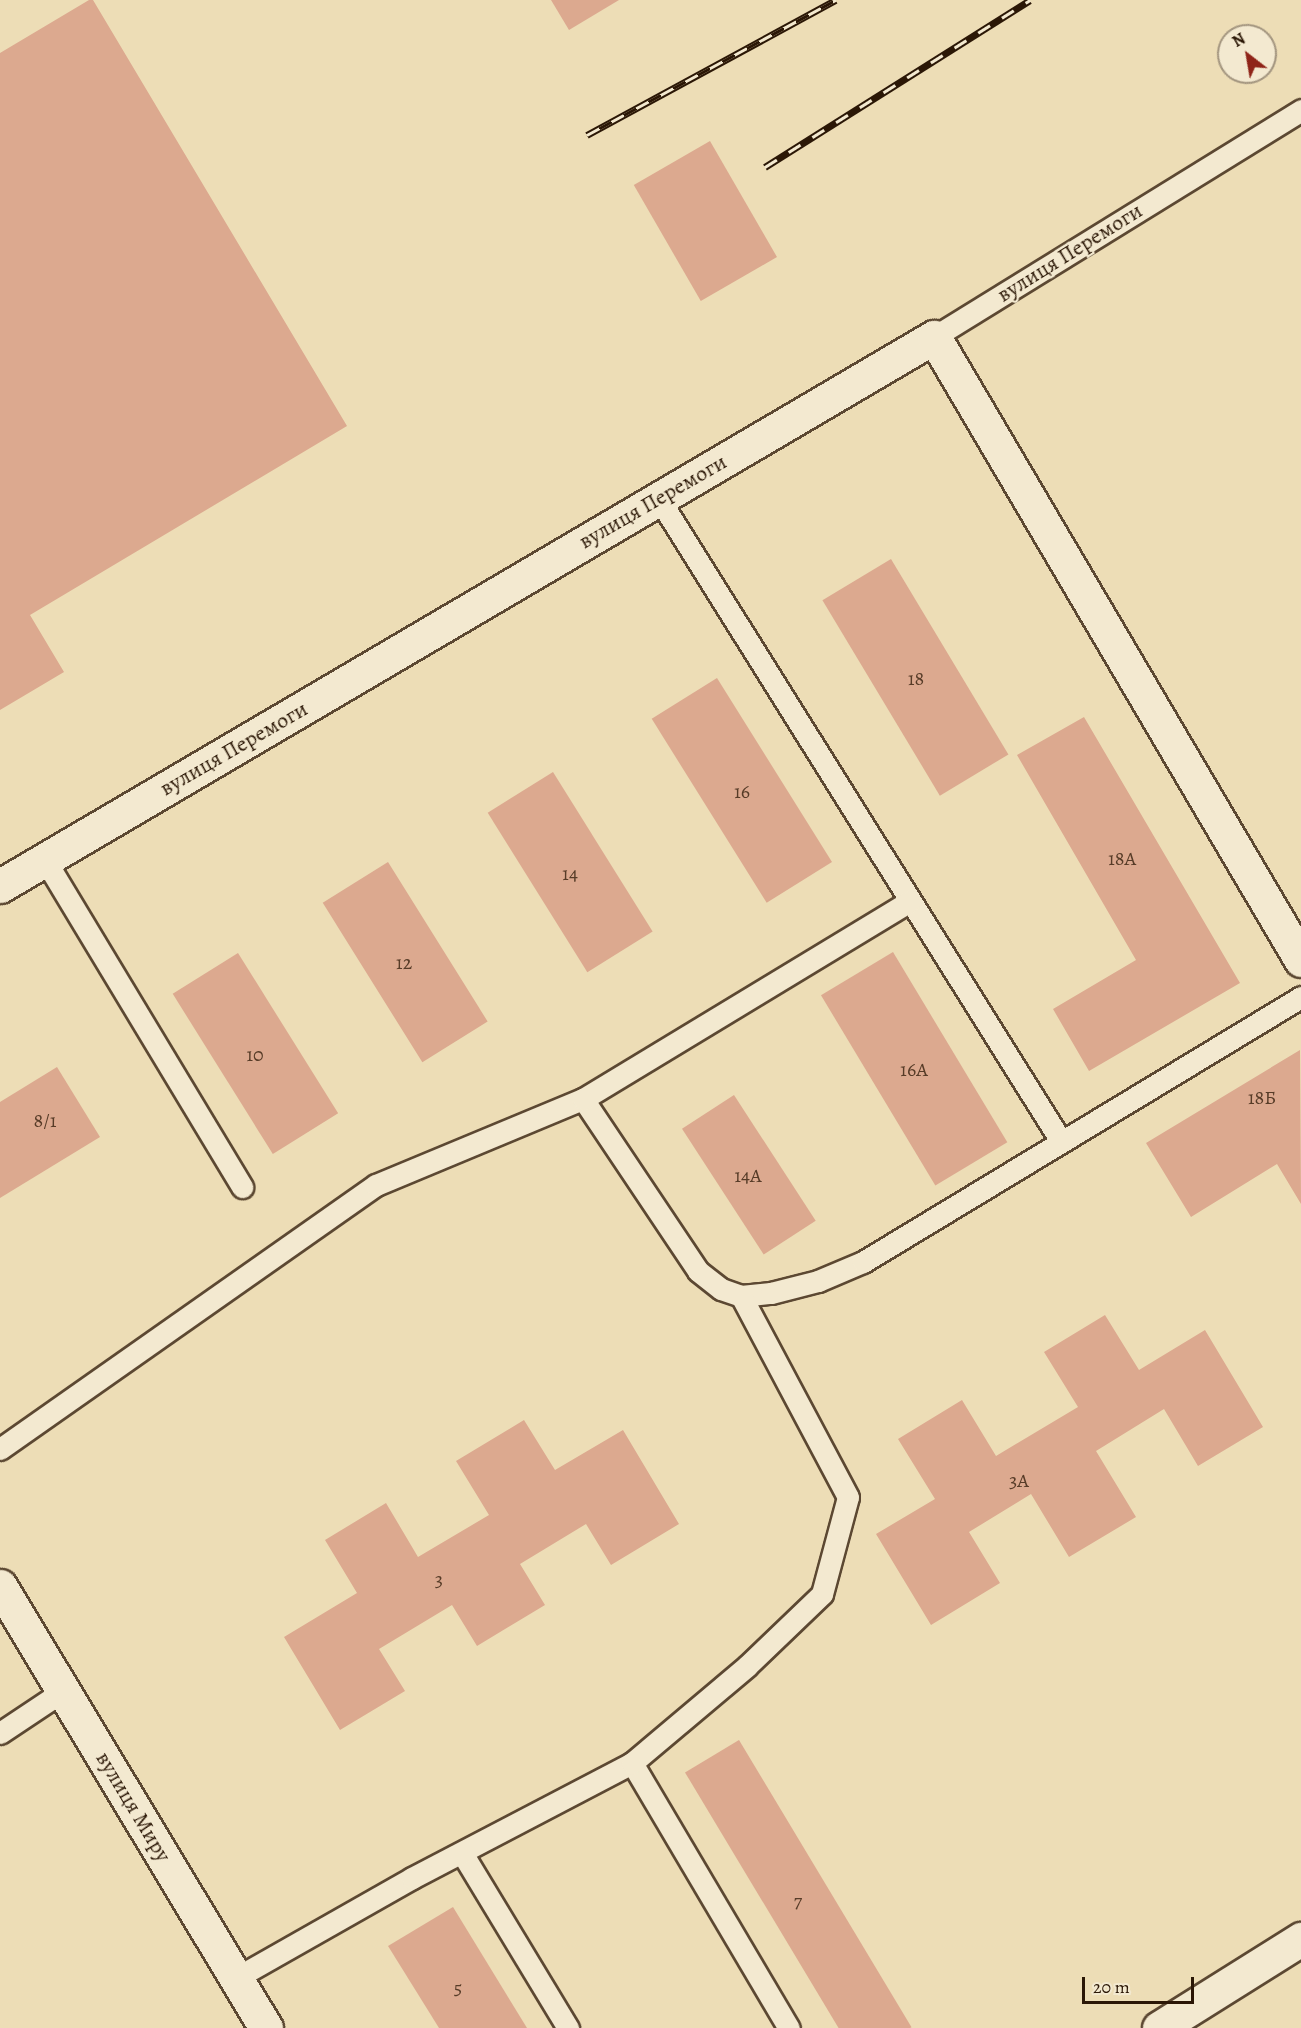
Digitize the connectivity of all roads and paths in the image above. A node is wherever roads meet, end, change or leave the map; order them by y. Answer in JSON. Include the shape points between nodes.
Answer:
{"nodes":[{"id":1,"x":1301,"y":110,"type":"edge"},
{"id":2,"x":934,"y":337,"type":"junction"},
{"id":3,"x":659,"y":499,"type":"junction"},
{"id":4,"x":45,"y":860,"type":"junction"},
{"id":5,"x":0,"y":886,"type":"edge"},
{"id":6,"x":910,"y":902,"type":"junction"},
{"id":7,"x":1301,"y":960,"type":"edge"},
{"id":8,"x":1301,"y":997,"type":"edge"},
{"id":9,"x":583,"y":1099,"type":"junction"},
{"id":10,"x":1061,"y":1141,"type":"junction"},
{"id":11,"x":242,"y":1187,"type":"dead end"},
{"id":12,"x":741,"y":1296,"type":"junction"},
{"id":13,"x":0,"y":1449,"type":"edge"},
{"id":14,"x":0,"y":1586,"type":"edge"},
{"id":15,"x":63,"y":1691,"type":"junction"},
{"id":16,"x":0,"y":1733,"type":"edge"},
{"id":17,"x":632,"y":1763,"type":"junction"},
{"id":18,"x":462,"y":1853,"type":"junction"},
{"id":19,"x":1301,"y":1939,"type":"edge"},
{"id":20,"x":236,"y":1978,"type":"junction"},
{"id":21,"x":266,"y":2028,"type":"edge"},
{"id":22,"x":568,"y":2028,"type":"edge"},
{"id":23,"x":789,"y":2028,"type":"edge"},
{"id":24,"x":1159,"y":2028,"type":"edge"}],
"edges":[{"from":1,"to":2,"type":"lane","name":"вулиця Перемоги"},
{"from":2,"to":3,"type":"street","name":"вулиця Перемоги"},
{"from":2,"to":7,"type":"street"},
{"from":3,"to":4,"type":"street","name":"вулиця Перемоги"},
{"from":3,"to":6,"type":"lane"},
{"from":4,"to":5,"type":"street","name":"вулиця Перемоги"},
{"from":4,"to":11,"type":"lane"},
{"from":6,"to":9,"type":"lane"},
{"from":6,"to":10,"type":"lane"},
{"from":8,"to":10,"type":"lane"},
{"from":9,"to":12,"type":"lane","via":[[698,1271],[721,1289]]},
{"from":9,"to":13,"type":"lane","via":[[376,1185]]},
{"from":10,"to":12,"type":"lane","via":[[863,1262],[818,1281]]},
{"from":12,"to":17,"type":"lane","via":[[848,1497],[822,1594],[747,1666]]},
{"from":14,"to":15,"type":"street","name":"вулиця Миру"},
{"from":15,"to":16,"type":"lane"},
{"from":15,"to":20,"type":"street","name":"вулиця Миру"},
{"from":17,"to":18,"type":"lane"},
{"from":17,"to":23,"type":"lane"},
{"from":18,"to":20,"type":"lane"},
{"from":18,"to":22,"type":"lane"},
{"from":19,"to":24,"type":"street"},
{"from":20,"to":21,"type":"street","name":"вулиця Миру"}]}
